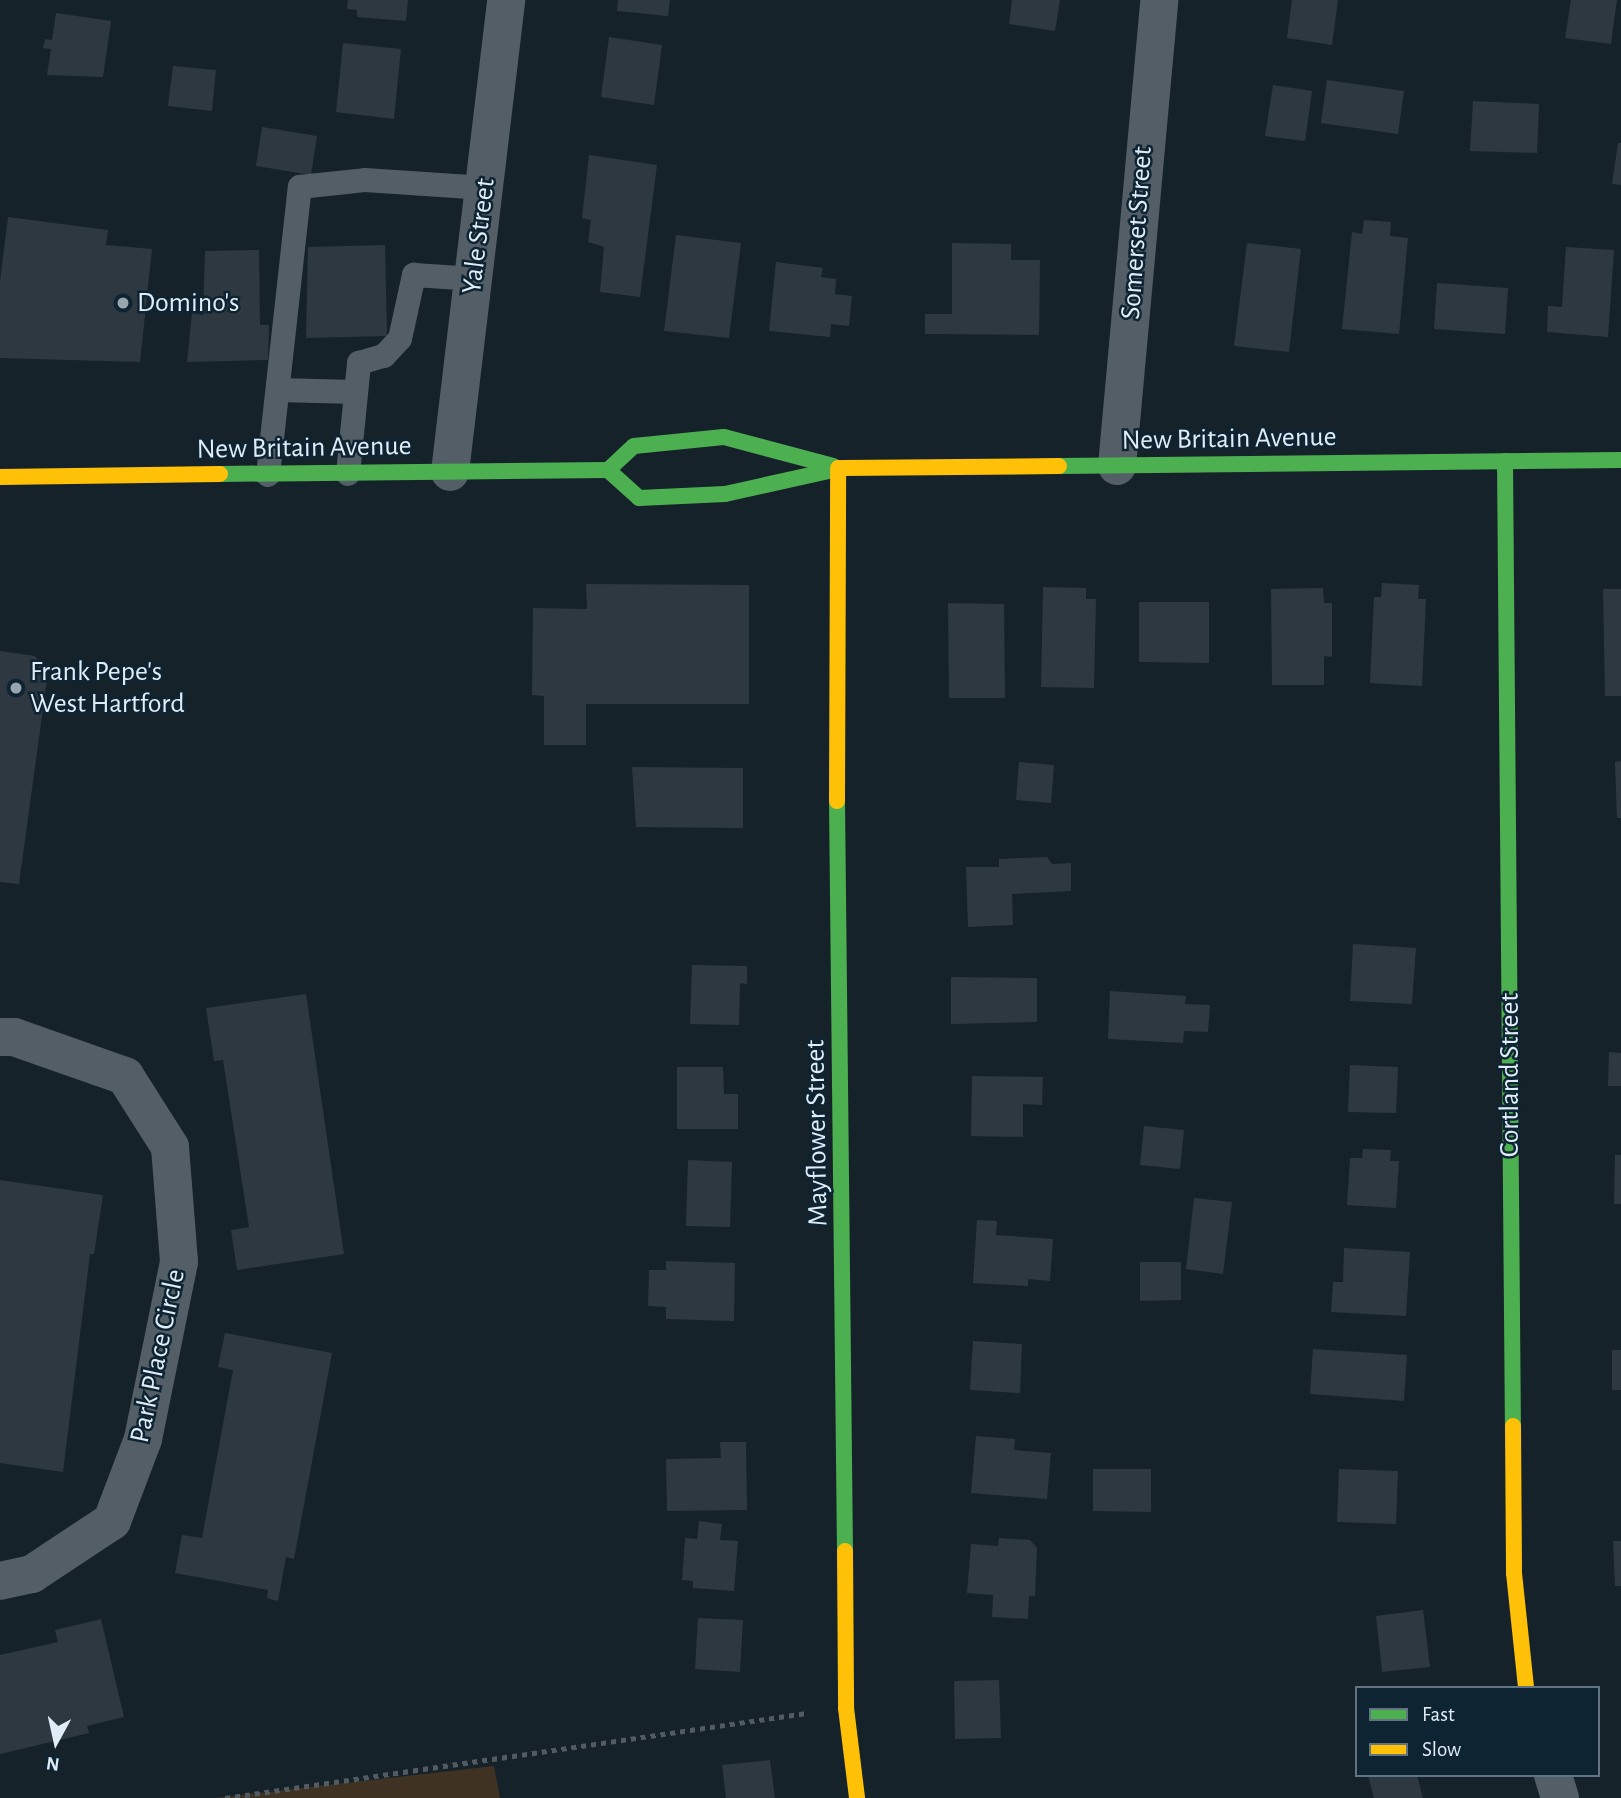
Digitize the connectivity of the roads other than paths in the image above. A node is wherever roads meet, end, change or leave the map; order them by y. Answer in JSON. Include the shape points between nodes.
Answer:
{"nodes":[{"id":1,"x":506,"y":0,"type":"edge"},
{"id":2,"x":1159,"y":0,"type":"edge"},
{"id":3,"x":485,"y":188,"type":"junction"},
{"id":4,"x":475,"y":279,"type":"junction"},
{"id":5,"x":278,"y":390,"type":"junction"},
{"id":6,"x":356,"y":391,"type":"junction"},
{"id":7,"x":1621,"y":460,"type":"edge"},
{"id":8,"x":1505,"y":461,"type":"junction"},
{"id":9,"x":1117,"y":466,"type":"junction"},
{"id":10,"x":838,"y":468,"type":"junction"},
{"id":11,"x":608,"y":470,"type":"junction"},
{"id":12,"x":450,"y":472,"type":"junction"},
{"id":13,"x":348,"y":474,"type":"junction"},
{"id":14,"x":268,"y":475,"type":"junction"},
{"id":15,"x":0,"y":477,"type":"edge"},
{"id":16,"x":0,"y":1037,"type":"edge"},
{"id":17,"x":0,"y":1581,"type":"edge"},
{"id":18,"x":1526,"y":1686,"type":"edge"},
{"id":19,"x":1554,"y":1777,"type":"edge"},
{"id":20,"x":857,"y":1798,"type":"edge"},
{"id":21,"x":1560,"y":1798,"type":"edge"}],
"edges":[{"from":1,"to":3,"type":"street","name":"Yale Street"},
{"from":2,"to":9,"type":"street","name":"Somerset Street"},
{"from":3,"to":4,"type":"street","name":"Yale Street"},
{"from":3,"to":5,"type":"lane","via":[[365,180],[300,187]]},
{"from":4,"to":6,"type":"lane","via":[[414,275],[400,339],[384,356],[359,363]]},
{"from":4,"to":12,"type":"street","name":"Yale Street"},
{"from":5,"to":6,"type":"lane"},
{"from":5,"to":14,"type":"lane"},
{"from":6,"to":13,"type":"lane"},
{"from":7,"to":8,"type":"street","name":"New Britain Avenue"},
{"from":8,"to":9,"type":"street","name":"New Britain Avenue"},
{"from":8,"to":18,"type":"street","name":"Cortland Street","via":[[1514,1573]]},
{"from":9,"to":10,"type":"street","name":"New Britain Avenue"},
{"from":10,"to":11,"type":"street","name":"New Britain Avenue","via":[[725,494],[639,498]]},
{"from":10,"to":11,"type":"street","name":"New Britain Avenue","via":[[724,437],[634,446]]},
{"from":10,"to":20,"type":"street","name":"Mayflower Street","via":[[836,729],[846,1708]]},
{"from":11,"to":12,"type":"street","name":"New Britain Avenue"},
{"from":12,"to":13,"type":"street","name":"New Britain Avenue"},
{"from":13,"to":14,"type":"street","name":"New Britain Avenue"},
{"from":14,"to":15,"type":"street","name":"New Britain Avenue"},
{"from":16,"to":17,"type":"street","name":"Park Place Circle","via":[[14,1037],[125,1076],[170,1147],[179,1262],[143,1439],[112,1521],[32,1574]]},
{"from":19,"to":21,"type":"street"}]}
